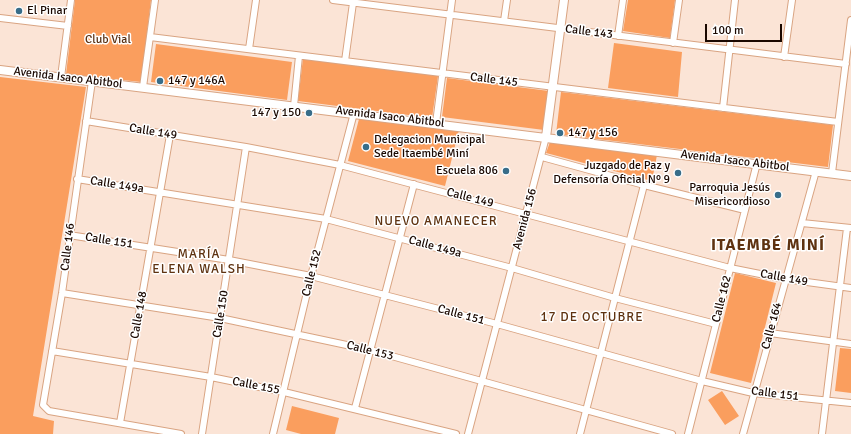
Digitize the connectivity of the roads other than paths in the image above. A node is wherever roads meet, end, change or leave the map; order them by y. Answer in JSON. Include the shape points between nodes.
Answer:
{"nodes":[{"id":1,"x":71,"y":0,"type":"edge"},
{"id":2,"x":155,"y":0,"type":"edge"},
{"id":3,"x":256,"y":0,"type":"edge"},
{"id":4,"x":333,"y":0,"type":"edge"},
{"id":5,"x":391,"y":0,"type":"edge"},
{"id":6,"x":452,"y":0,"type":"edge"},
{"id":7,"x":507,"y":0,"type":"edge"},
{"id":8,"x":564,"y":0,"type":"edge"},
{"id":9,"x":623,"y":0,"type":"edge"},
{"id":10,"x":679,"y":0,"type":"edge"},
{"id":11,"x":735,"y":0,"type":"edge"},
{"id":12,"x":792,"y":0,"type":"edge"},
{"id":13,"x":353,"y":2,"type":"junction"},
{"id":14,"x":390,"y":7,"type":"junction"},
{"id":15,"x":450,"y":15,"type":"junction"},
{"id":16,"x":0,"y":18,"type":"edge"},
{"id":17,"x":851,"y":20,"type":"edge"},
{"id":18,"x":504,"y":22,"type":"junction"},
{"id":19,"x":68,"y":26,"type":"junction"},
{"id":20,"x":560,"y":28,"type":"junction"},
{"id":21,"x":850,"y":30,"type":"edge"},
{"id":22,"x":618,"y":36,"type":"junction"},
{"id":23,"x":150,"y":37,"type":"junction"},
{"id":24,"x":673,"y":43,"type":"junction"},
{"id":25,"x":249,"y":49,"type":"junction"},
{"id":26,"x":730,"y":50,"type":"junction"},
{"id":27,"x":299,"y":56,"type":"junction"},
{"id":28,"x":784,"y":57,"type":"junction"},
{"id":29,"x":345,"y":61,"type":"junction"},
{"id":30,"x":846,"y":64,"type":"junction"},
{"id":31,"x":0,"y":70,"type":"edge"},
{"id":32,"x":443,"y":73,"type":"junction"},
{"id":33,"x":61,"y":77,"type":"junction"},
{"id":34,"x":92,"y":81,"type":"junction"},
{"id":35,"x":144,"y":87,"type":"junction"},
{"id":36,"x":553,"y":87,"type":"junction"},
{"id":37,"x":843,"y":87,"type":"junction"},
{"id":38,"x":851,"y":88,"type":"edge"},
{"id":39,"x":294,"y":106,"type":"junction"},
{"id":40,"x":723,"y":108,"type":"junction"},
{"id":41,"x":354,"y":113,"type":"junction"},
{"id":42,"x":86,"y":121,"type":"junction"},
{"id":43,"x":838,"y":122,"type":"junction"},
{"id":44,"x":436,"y":123,"type":"junction"},
{"id":45,"x":170,"y":135,"type":"junction"},
{"id":46,"x":546,"y":137,"type":"junction"},
{"id":47,"x":246,"y":147,"type":"junction"},
{"id":48,"x":542,"y":157,"type":"junction"},
{"id":49,"x":757,"y":163,"type":"junction"},
{"id":50,"x":340,"y":165,"type":"junction"},
{"id":51,"x":816,"y":171,"type":"junction"},
{"id":52,"x":832,"y":173,"type":"junction"},
{"id":53,"x":851,"y":176,"type":"edge"},
{"id":54,"x":77,"y":179,"type":"junction"},
{"id":55,"x":414,"y":184,"type":"junction"},
{"id":56,"x":644,"y":185,"type":"junction"},
{"id":57,"x":160,"y":192,"type":"junction"},
{"id":58,"x":237,"y":204,"type":"junction"},
{"id":59,"x":745,"y":210,"type":"junction"},
{"id":60,"x":527,"y":213,"type":"junction"},
{"id":61,"x":326,"y":219,"type":"junction"},
{"id":62,"x":802,"y":223,"type":"junction"},
{"id":63,"x":849,"y":228,"type":"edge"},
{"id":64,"x":69,"y":235,"type":"junction"},
{"id":65,"x":399,"y":237,"type":"junction"},
{"id":66,"x":630,"y":241,"type":"junction"},
{"id":67,"x":150,"y":248,"type":"junction"},
{"id":68,"x":229,"y":260,"type":"junction"},
{"id":69,"x":512,"y":268,"type":"junction"},
{"id":70,"x":730,"y":268,"type":"junction"},
{"id":71,"x":311,"y":276,"type":"junction"},
{"id":72,"x":784,"y":279,"type":"junction"},
{"id":73,"x":839,"y":287,"type":"junction"},
{"id":74,"x":851,"y":288,"type":"edge"},
{"id":75,"x":62,"y":293,"type":"junction"},
{"id":76,"x":385,"y":295,"type":"junction"},
{"id":77,"x":615,"y":298,"type":"junction"},
{"id":78,"x":141,"y":304,"type":"junction"},
{"id":79,"x":220,"y":318,"type":"junction"},
{"id":80,"x":497,"y":324,"type":"junction"},
{"id":81,"x":716,"y":324,"type":"junction"},
{"id":82,"x":298,"y":333,"type":"junction"},
{"id":83,"x":770,"y":333,"type":"junction"},
{"id":84,"x":833,"y":342,"type":"junction"},
{"id":85,"x":851,"y":344,"type":"edge"},
{"id":86,"x":370,"y":350,"type":"junction"},
{"id":87,"x":52,"y":351,"type":"junction"},
{"id":88,"x":600,"y":354,"type":"junction"},
{"id":89,"x":130,"y":364,"type":"junction"},
{"id":90,"x":211,"y":377,"type":"junction"},
{"id":91,"x":482,"y":381,"type":"junction"},
{"id":92,"x":702,"y":381,"type":"junction"},
{"id":93,"x":284,"y":392,"type":"junction"},
{"id":94,"x":753,"y":393,"type":"junction"},
{"id":95,"x":826,"y":400,"type":"junction"},
{"id":96,"x":851,"y":403,"type":"edge"},
{"id":97,"x":355,"y":408,"type":"junction"},
{"id":98,"x":586,"y":410,"type":"junction"},
{"id":99,"x":120,"y":424,"type":"junction"},
{"id":100,"x":181,"y":434,"type":"edge"},
{"id":101,"x":202,"y":434,"type":"edge"},
{"id":102,"x":273,"y":434,"type":"edge"},
{"id":103,"x":456,"y":434,"type":"edge"},
{"id":104,"x":468,"y":434,"type":"edge"},
{"id":105,"x":580,"y":434,"type":"edge"},
{"id":106,"x":672,"y":434,"type":"edge"},
{"id":107,"x":688,"y":434,"type":"edge"},
{"id":108,"x":742,"y":434,"type":"edge"},
{"id":109,"x":822,"y":434,"type":"edge"}],
"edges":[{"from":1,"to":19,"type":"street"},
{"from":2,"to":23,"type":"street"},
{"from":3,"to":25,"type":"street"},
{"from":4,"to":13,"type":"street","name":"Calle 143"},
{"from":5,"to":14,"type":"street"},
{"from":6,"to":15,"type":"street"},
{"from":7,"to":18,"type":"street"},
{"from":8,"to":20,"type":"main road","name":"Avenida 156"},
{"from":9,"to":22,"type":"street"},
{"from":10,"to":24,"type":"street"},
{"from":11,"to":26,"type":"street"},
{"from":12,"to":28,"type":"street"},
{"from":13,"to":14,"type":"street","name":"Calle 143"},
{"from":13,"to":29,"type":"street"},
{"from":14,"to":15,"type":"street","name":"Calle 143"},
{"from":15,"to":18,"type":"street","name":"Calle 143"},
{"from":15,"to":32,"type":"street"},
{"from":16,"to":19,"type":"street"},
{"from":17,"to":21,"type":"street"},
{"from":18,"to":20,"type":"street","name":"Calle 143"},
{"from":19,"to":33,"type":"street"},
{"from":20,"to":22,"type":"street","name":"Calle 143"},
{"from":20,"to":36,"type":"main road","name":"Avenida 156"},
{"from":21,"to":30,"type":"street"},
{"from":22,"to":24,"type":"street","name":"Calle 143"},
{"from":23,"to":25,"type":"street","name":"Calle 145"},
{"from":23,"to":35,"type":"street"},
{"from":24,"to":26,"type":"street","name":"Calle 143"},
{"from":25,"to":27,"type":"street","name":"Calle 145"},
{"from":26,"to":28,"type":"street","name":"Calle 143"},
{"from":26,"to":40,"type":"street"},
{"from":27,"to":29,"type":"street","name":"Calle 145"},
{"from":27,"to":39,"type":"street"},
{"from":28,"to":30,"type":"street","name":"Calle 143"},
{"from":29,"to":32,"type":"street","name":"Calle 145"},
{"from":30,"to":37,"type":"street"},
{"from":31,"to":33,"type":"main road","name":"Avenida Isaco Abitbol"},
{"from":32,"to":36,"type":"street","name":"Calle 145"},
{"from":32,"to":44,"type":"street"},
{"from":33,"to":34,"type":"main road","name":"Avenida Isaco Abitbol"},
{"from":34,"to":35,"type":"main road","name":"Avenida Isaco Abitbol"},
{"from":34,"to":42,"type":"street","name":"Calle 146"},
{"from":35,"to":39,"type":"main road","name":"Avenida Isaco Abitbol"},
{"from":36,"to":40,"type":"street","name":"Calle 145"},
{"from":36,"to":46,"type":"main road","name":"Avenida 156"},
{"from":37,"to":38,"type":"street"},
{"from":37,"to":43,"type":"street"},
{"from":39,"to":41,"type":"main road","name":"Avenida Isaco Abitbol"},
{"from":40,"to":43,"type":"street","name":"Calle 145"},
{"from":41,"to":44,"type":"main road","name":"Avenida Isaco Abitbol"},
{"from":41,"to":50,"type":"street","name":"Calle 152"},
{"from":42,"to":45,"type":"street","name":"Calle 149"},
{"from":42,"to":54,"type":"street","name":"Calle 146"},
{"from":43,"to":52,"type":"street"},
{"from":44,"to":46,"type":"main road","name":"Avenida Isaco Abitbol"},
{"from":45,"to":47,"type":"street","name":"Calle 149"},
{"from":45,"to":57,"type":"street","name":"Calle 148"},
{"from":46,"to":48,"type":"street","name":"Avenida 156"},
{"from":46,"to":49,"type":"main road","name":"Avenida Isaco Abitbol"},
{"from":47,"to":50,"type":"street","name":"Calle 149"},
{"from":47,"to":58,"type":"street","name":"Calle 150"},
{"from":48,"to":56,"type":"street"},
{"from":48,"to":60,"type":"street","name":"Avenida 156"},
{"from":49,"to":51,"type":"main road","name":"Avenida Isaco Abitbol"},
{"from":49,"to":59,"type":"street","name":"Calle 162"},
{"from":50,"to":55,"type":"street","name":"Calle 149"},
{"from":50,"to":61,"type":"street","name":"Calle 152"},
{"from":51,"to":52,"type":"main road","name":"Avenida Isaco Abitbol"},
{"from":51,"to":62,"type":"street","name":"Calle 164"},
{"from":52,"to":53,"type":"main road","name":"Avenida Isaco Abitbol"},
{"from":54,"to":57,"type":"street","name":"Calle 149a"},
{"from":54,"to":64,"type":"street","name":"Calle 146"},
{"from":55,"to":60,"type":"street","name":"Calle 149"},
{"from":55,"to":65,"type":"street"},
{"from":56,"to":59,"type":"street"},
{"from":56,"to":66,"type":"street"},
{"from":57,"to":58,"type":"street","name":"Calle 149a"},
{"from":57,"to":67,"type":"street","name":"Calle 148"},
{"from":58,"to":61,"type":"street","name":"Calle 149a"},
{"from":58,"to":68,"type":"street","name":"Calle 150"},
{"from":59,"to":70,"type":"street","name":"Calle 162"},
{"from":60,"to":66,"type":"street","name":"Calle 149"},
{"from":60,"to":69,"type":"street","name":"Avenida 156"},
{"from":61,"to":65,"type":"street","name":"Calle 149a"},
{"from":61,"to":71,"type":"street","name":"Calle 152"},
{"from":62,"to":63,"type":"street"},
{"from":62,"to":72,"type":"street","name":"Calle 164"},
{"from":63,"to":73,"type":"street"},
{"from":64,"to":67,"type":"street","name":"Calle 151"},
{"from":64,"to":75,"type":"street","name":"Calle 146"},
{"from":65,"to":69,"type":"street","name":"Calle 149a"},
{"from":65,"to":76,"type":"street"},
{"from":66,"to":70,"type":"street","name":"Calle 149"},
{"from":66,"to":77,"type":"street"},
{"from":67,"to":68,"type":"street","name":"Calle 151"},
{"from":67,"to":78,"type":"street","name":"Calle 148"},
{"from":68,"to":71,"type":"street","name":"Calle 151"},
{"from":68,"to":79,"type":"street","name":"Calle 150"},
{"from":69,"to":77,"type":"street","name":"Calle 149a"},
{"from":69,"to":80,"type":"street","name":"Avenida 156"},
{"from":70,"to":72,"type":"street","name":"Calle 149"},
{"from":70,"to":81,"type":"street","name":"Calle 162"},
{"from":71,"to":76,"type":"street","name":"Calle 151"},
{"from":71,"to":82,"type":"street","name":"Calle 152"},
{"from":72,"to":73,"type":"street","name":"Calle 149"},
{"from":72,"to":83,"type":"street","name":"Calle 164"},
{"from":73,"to":74,"type":"street","name":"Calle 149"},
{"from":73,"to":84,"type":"street"},
{"from":75,"to":78,"type":"street","name":"Calle 153"},
{"from":75,"to":87,"type":"street","name":"Calle 146"},
{"from":76,"to":80,"type":"street","name":"Calle 151"},
{"from":76,"to":86,"type":"street"},
{"from":77,"to":81,"type":"street","name":"Calle 149a"},
{"from":77,"to":88,"type":"street"},
{"from":78,"to":79,"type":"street","name":"Calle 153"},
{"from":78,"to":89,"type":"street","name":"Calle 148"},
{"from":79,"to":82,"type":"street","name":"Calle 153"},
{"from":79,"to":90,"type":"street","name":"Calle 150"},
{"from":80,"to":88,"type":"street","name":"Calle 151"},
{"from":80,"to":91,"type":"street","name":"Avenida 156"},
{"from":81,"to":92,"type":"street","name":"Calle 162"},
{"from":82,"to":86,"type":"street","name":"Calle 153"},
{"from":82,"to":93,"type":"street","name":"Calle 152"},
{"from":83,"to":84,"type":"street"},
{"from":83,"to":94,"type":"street","name":"Calle 164"},
{"from":84,"to":85,"type":"street"},
{"from":84,"to":95,"type":"street"},
{"from":86,"to":91,"type":"street","name":"Calle 153"},
{"from":86,"to":97,"type":"street"},
{"from":87,"to":89,"type":"street","name":"Calle 155"},
{"from":87,"to":99,"type":"street","name":"Calle 146","via":[[43,405],[49,411]]},
{"from":88,"to":92,"type":"street","name":"Calle 151"},
{"from":88,"to":98,"type":"street"},
{"from":89,"to":90,"type":"street","name":"Calle 155"},
{"from":89,"to":99,"type":"street","name":"Calle 148"},
{"from":90,"to":93,"type":"street","name":"Calle 155"},
{"from":90,"to":101,"type":"street","name":"Calle 150"},
{"from":91,"to":98,"type":"street","name":"Calle 153"},
{"from":91,"to":104,"type":"street","name":"Avenida 156"},
{"from":92,"to":94,"type":"street","name":"Calle 151"},
{"from":92,"to":107,"type":"street","name":"Calle 162"},
{"from":93,"to":97,"type":"street","name":"Calle 155"},
{"from":93,"to":102,"type":"street","name":"Calle 152"},
{"from":94,"to":95,"type":"street","name":"Calle 151"},
{"from":94,"to":108,"type":"street","name":"Calle 164"},
{"from":95,"to":96,"type":"street","name":"Calle 151"},
{"from":95,"to":109,"type":"street"},
{"from":97,"to":103,"type":"street","name":"Calle 155"},
{"from":98,"to":105,"type":"street"},
{"from":98,"to":106,"type":"street","name":"Calle 153"},
{"from":99,"to":100,"type":"street"}]}
